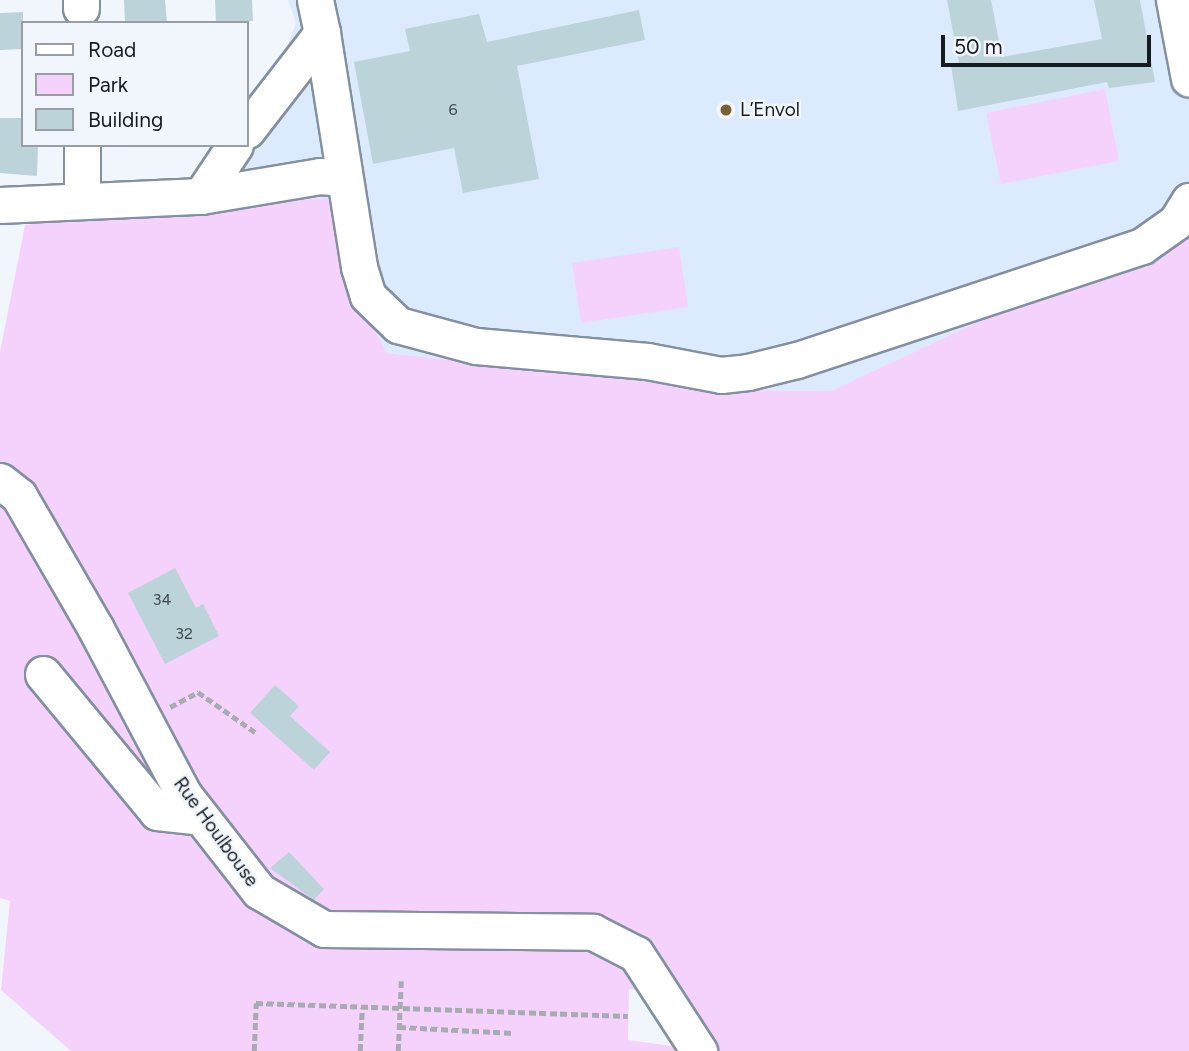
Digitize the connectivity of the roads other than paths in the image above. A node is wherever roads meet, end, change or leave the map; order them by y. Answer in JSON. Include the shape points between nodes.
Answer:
{"nodes":[{"id":1,"x":315,"y":0,"type":"edge"},
{"id":2,"x":1174,"y":0,"type":"edge"},
{"id":3,"x":322,"y":33,"type":"junction"},
{"id":4,"x":1189,"y":79,"type":"edge"},
{"id":5,"x":248,"y":129,"type":"edge"},
{"id":6,"x":82,"y":147,"type":"edge"},
{"id":7,"x":234,"y":147,"type":"edge"},
{"id":8,"x":344,"y":178,"type":"junction"},
{"id":9,"x":201,"y":196,"type":"junction"},
{"id":10,"x":82,"y":200,"type":"junction"},
{"id":11,"x":1189,"y":201,"type":"edge"},
{"id":12,"x":0,"y":205,"type":"edge"},
{"id":13,"x":0,"y":481,"type":"edge"},
{"id":14,"x":43,"y":674,"type":"dead end"},
{"id":15,"x":201,"y":817,"type":"junction"},
{"id":16,"x":699,"y":1051,"type":"edge"}],
"edges":[{"from":1,"to":3,"type":"street"},
{"from":2,"to":4,"type":"street"},
{"from":3,"to":5,"type":"street"},
{"from":3,"to":8,"type":"street"},
{"from":6,"to":10,"type":"street"},
{"from":7,"to":9,"type":"street"},
{"from":8,"to":9,"type":"street","via":[[320,176]]},
{"from":8,"to":11,"type":"street","via":[[359,267],[369,296],[398,325],[477,346],[647,361],[721,375],[797,360],[1142,246],[1175,222]]},
{"from":9,"to":10,"type":"street"},
{"from":10,"to":12,"type":"street"},
{"from":13,"to":15,"type":"street","name":"Rue Houlbouse","via":[[19,496],[184,795]]},
{"from":14,"to":15,"type":"street","via":[[157,812]]},
{"from":15,"to":16,"type":"street","name":"Rue Houlbouse","via":[[259,891],[324,929],[593,932],[636,954]]}]}
